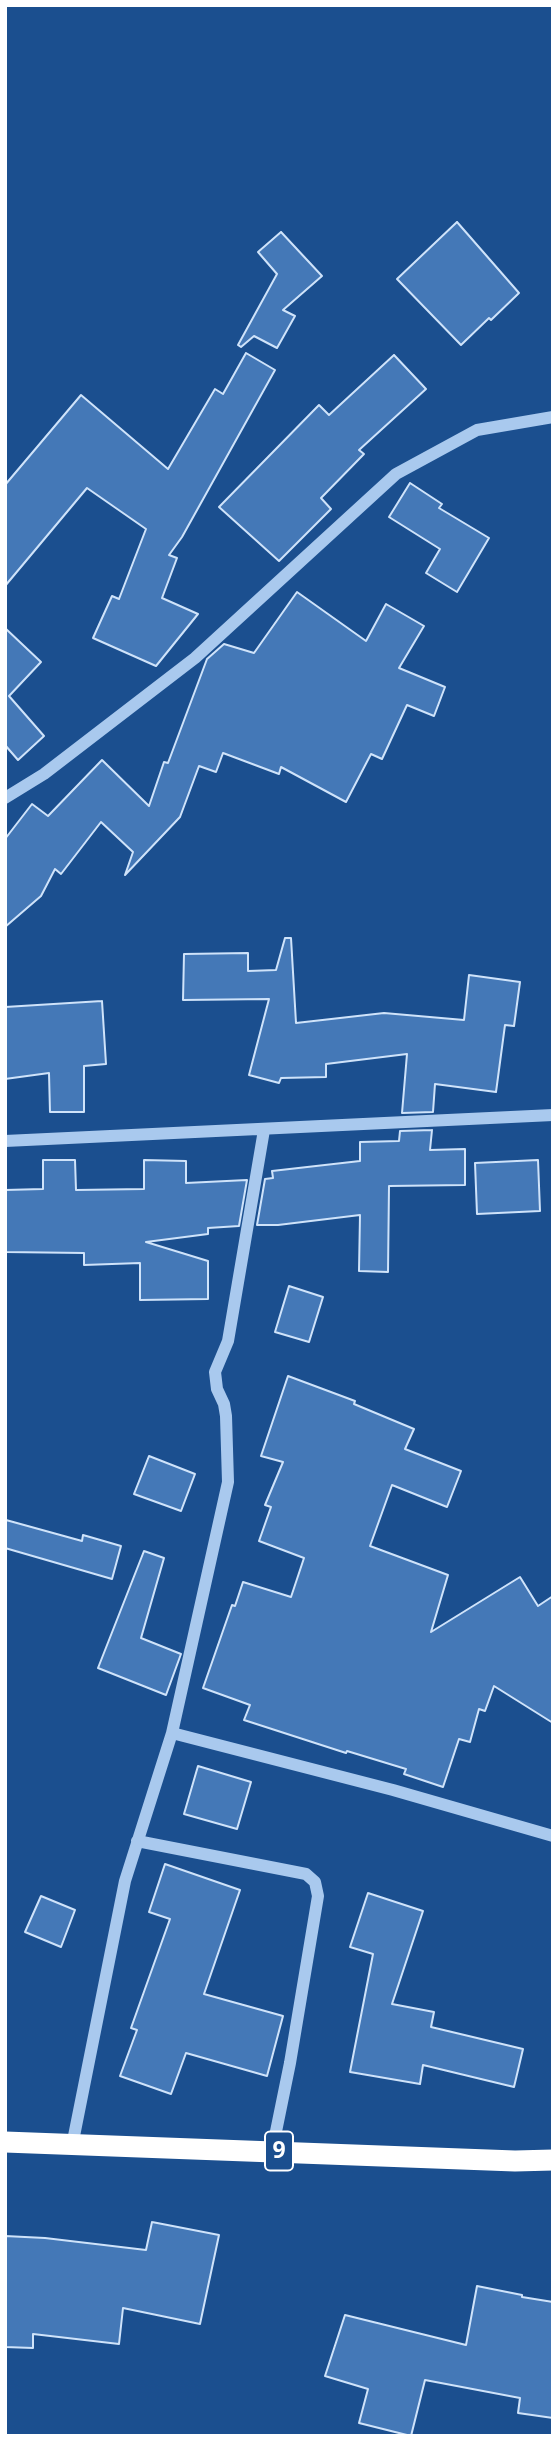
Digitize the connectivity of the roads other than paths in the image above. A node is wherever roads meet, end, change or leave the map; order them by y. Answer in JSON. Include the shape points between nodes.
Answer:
{"nodes":[{"id":1,"x":553,"y":417,"type":"edge"},
{"id":2,"x":5,"y":798,"type":"edge"},
{"id":3,"x":553,"y":1115,"type":"edge"},
{"id":4,"x":264,"y":1130,"type":"junction"},
{"id":5,"x":5,"y":1140,"type":"edge"},
{"id":6,"x":172,"y":1733,"type":"junction"},
{"id":7,"x":553,"y":1836,"type":"edge"},
{"id":8,"x":137,"y":1841,"type":"junction"},
{"id":9,"x":5,"y":2142,"type":"edge"},
{"id":10,"x":72,"y":2146,"type":"junction"},
{"id":11,"x":272,"y":2151,"type":"junction"},
{"id":12,"x":553,"y":2160,"type":"edge"}],
"edges":[{"from":1,"to":2,"type":"street","via":[[477,430],[396,474],[195,658],[44,774]]},
{"from":3,"to":4,"type":"street"},
{"from":4,"to":5,"type":"street"},
{"from":4,"to":6,"type":"street","via":[[228,1341],[215,1372],[226,1416],[228,1482]]},
{"from":6,"to":7,"type":"street"},
{"from":6,"to":8,"type":"street"},
{"from":8,"to":10,"type":"street"},
{"from":8,"to":11,"type":"street","via":[[306,1874],[315,1882],[318,1896]]},
{"from":9,"to":10,"type":"highway","number":"9"},
{"from":10,"to":11,"type":"highway","number":"9"},
{"from":11,"to":12,"type":"highway","number":"9"}]}
